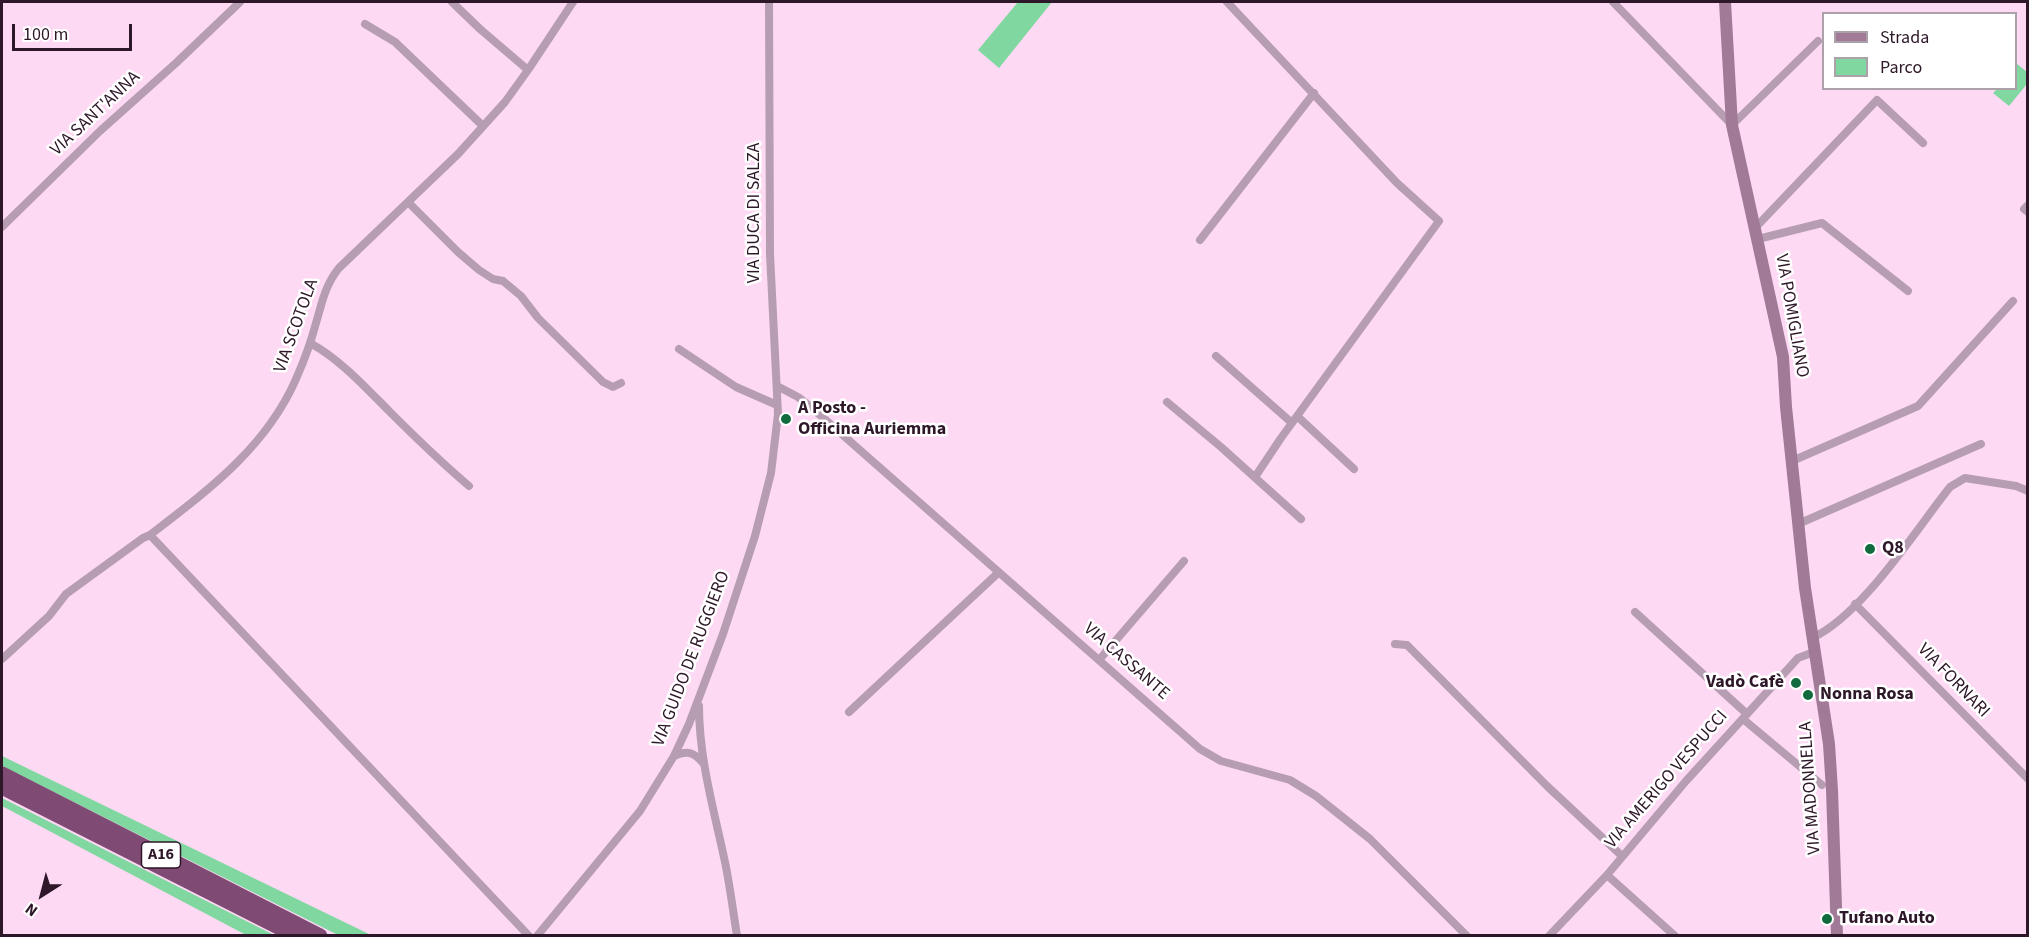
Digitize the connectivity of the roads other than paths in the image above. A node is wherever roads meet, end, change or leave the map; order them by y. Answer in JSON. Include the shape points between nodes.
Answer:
{"nodes":[{"id":1,"x":240,"y":2,"type":"edge"},
{"id":2,"x":452,"y":2,"type":"edge"},
{"id":3,"x":573,"y":2,"type":"edge"},
{"id":4,"x":770,"y":2,"type":"edge"},
{"id":5,"x":1227,"y":2,"type":"edge"},
{"id":6,"x":1613,"y":2,"type":"edge"},
{"id":7,"x":1725,"y":2,"type":"edge"},
{"id":8,"x":365,"y":24,"type":"dead end"},
{"id":9,"x":1818,"y":41,"type":"dead end"},
{"id":10,"x":528,"y":70,"type":"junction"},
{"id":11,"x":1314,"y":93,"type":"junction"},
{"id":12,"x":1732,"y":125,"type":"junction"},
{"id":13,"x":483,"y":126,"type":"junction"},
{"id":14,"x":1923,"y":143,"type":"dead end"},
{"id":15,"x":408,"y":202,"type":"junction"},
{"id":16,"x":2028,"y":205,"type":"edge"},
{"id":17,"x":2028,"y":212,"type":"edge"},
{"id":18,"x":2,"y":227,"type":"edge"},
{"id":19,"x":1757,"y":233,"type":"junction"},
{"id":20,"x":1200,"y":240,"type":"dead end"},
{"id":21,"x":1908,"y":291,"type":"dead end"},
{"id":22,"x":2013,"y":301,"type":"dead end"},
{"id":23,"x":310,"y":343,"type":"junction"},
{"id":24,"x":679,"y":349,"type":"dead end"},
{"id":25,"x":1216,"y":356,"type":"dead end"},
{"id":26,"x":621,"y":383,"type":"dead end"},
{"id":27,"x":777,"y":386,"type":"junction"},
{"id":28,"x":1167,"y":402,"type":"dead end"},
{"id":29,"x":777,"y":405,"type":"junction"},
{"id":30,"x":1294,"y":419,"type":"junction"},
{"id":31,"x":777,"y":425,"type":"joint"},
{"id":32,"x":1981,"y":444,"type":"dead end"},
{"id":33,"x":1792,"y":461,"type":"junction"},
{"id":34,"x":1354,"y":469,"type":"dead end"},
{"id":35,"x":1255,"y":477,"type":"junction"},
{"id":36,"x":469,"y":486,"type":"dead end"},
{"id":37,"x":2028,"y":491,"type":"edge"},
{"id":38,"x":1300,"y":519,"type":"dead end"},
{"id":39,"x":1798,"y":524,"type":"junction"},
{"id":40,"x":150,"y":535,"type":"junction"},
{"id":41,"x":1184,"y":561,"type":"dead end"},
{"id":42,"x":998,"y":573,"type":"junction"},
{"id":43,"x":1855,"y":604,"type":"junction"},
{"id":44,"x":1635,"y":612,"type":"dead end"},
{"id":45,"x":1812,"y":638,"type":"junction"},
{"id":46,"x":1395,"y":644,"type":"dead end"},
{"id":47,"x":1814,"y":652,"type":"junction"},
{"id":48,"x":2,"y":659,"type":"edge"},
{"id":49,"x":1099,"y":660,"type":"junction"},
{"id":50,"x":699,"y":698,"type":"junction"},
{"id":51,"x":849,"y":712,"type":"dead end"},
{"id":52,"x":1745,"y":716,"type":"junction"},
{"id":53,"x":674,"y":756,"type":"junction"},
{"id":54,"x":703,"y":763,"type":"junction"},
{"id":55,"x":2,"y":774,"type":"edge"},
{"id":56,"x":2028,"y":779,"type":"edge"},
{"id":57,"x":1822,"y":785,"type":"dead end"},
{"id":58,"x":2,"y":787,"type":"edge"},
{"id":59,"x":1622,"y":856,"type":"junction"},
{"id":60,"x":1607,"y":875,"type":"junction"},
{"id":61,"x":296,"y":936,"type":"edge"},
{"id":62,"x":320,"y":936,"type":"edge"},
{"id":63,"x":529,"y":936,"type":"edge"},
{"id":64,"x":537,"y":936,"type":"edge"},
{"id":65,"x":737,"y":936,"type":"edge"},
{"id":66,"x":1467,"y":936,"type":"edge"},
{"id":67,"x":1549,"y":936,"type":"edge"},
{"id":68,"x":1675,"y":936,"type":"edge"},
{"id":69,"x":1837,"y":936,"type":"edge"}],
"edges":[{"from":1,"to":18,"type":"street","name":"VIA SANT'ANNA"},
{"from":2,"to":10,"type":"street"},
{"from":3,"to":10,"type":"street","name":"VIA SCOTOLA"},
{"from":4,"to":27,"type":"street","name":"VIA DUCA DI SALZA","via":[[770,254]]},
{"from":5,"to":11,"type":"street"},
{"from":6,"to":12,"type":"street"},
{"from":7,"to":12,"type":"street","name":"VIA POMIGLIANO"},
{"from":8,"to":13,"type":"street","via":[[395,42]]},
{"from":9,"to":12,"type":"street"},
{"from":10,"to":13,"type":"street","name":"VIA SCOTOLA"},
{"from":11,"to":20,"type":"street"},
{"from":11,"to":30,"type":"street","via":[[1397,183],[1438,221]]},
{"from":12,"to":19,"type":"street","name":"VIA POMIGLIANO"},
{"from":13,"to":15,"type":"street","name":"VIA SCOTOLA"},
{"from":14,"to":19,"type":"street","via":[[1877,100]]},
{"from":15,"to":23,"type":"street","name":"VIA SCOTOLA","via":[[331,278]]},
{"from":15,"to":26,"type":"street","via":[[478,270],[503,281],[521,296],[603,382],[613,387]]},
{"from":16,"to":17,"type":"street","via":[[2024,208]]},
{"from":19,"to":21,"type":"street","via":[[1822,223]]},
{"from":19,"to":33,"type":"street","name":"VIA POMIGLIANO","via":[[1783,357]]},
{"from":22,"to":33,"type":"street","via":[[1918,406]]},
{"from":23,"to":36,"type":"street","via":[[362,384]]},
{"from":23,"to":40,"type":"street","name":"VIA SCOTOLA","via":[[291,391],[271,423],[228,473]]},
{"from":24,"to":29,"type":"street","via":[[736,387]]},
{"from":25,"to":30,"type":"street"},
{"from":27,"to":29,"type":"street","name":"VIA DUCA DI SALZA"},
{"from":27,"to":42,"type":"street","name":"VIA CASSANTE","via":[[812,408]]},
{"from":28,"to":35,"type":"street"},
{"from":29,"to":31,"type":"street","name":"VIA DUCA DI SALZA"},
{"from":30,"to":34,"type":"street"},
{"from":30,"to":35,"type":"street"},
{"from":31,"to":50,"type":"street","name":"VIA GUIDO DE RUGGIERO","via":[[771,473],[755,536]]},
{"from":32,"to":39,"type":"street"},
{"from":33,"to":39,"type":"street","name":"VIA POMIGLIANO"},
{"from":35,"to":38,"type":"street"},
{"from":37,"to":43,"type":"street","via":[[1965,478],[1950,487]]},
{"from":39,"to":45,"type":"street","name":"VIA POMIGLIANO"},
{"from":40,"to":48,"type":"street","name":"VIA SCOTOLA","via":[[66,594],[49,616]]},
{"from":40,"to":63,"type":"street"},
{"from":41,"to":49,"type":"street"},
{"from":42,"to":49,"type":"street","name":"VIA CASSANTE"},
{"from":42,"to":51,"type":"street"},
{"from":43,"to":45,"type":"street"},
{"from":43,"to":56,"type":"street","name":"VIA FORNARI"},
{"from":44,"to":52,"type":"street"},
{"from":45,"to":47,"type":"street","name":"VIA MADONNELLA"},
{"from":46,"to":59,"type":"street","via":[[1407,645]]},
{"from":47,"to":52,"type":"street","name":"VIA AMERIGO VESPUCCI","via":[[1797,658]]},
{"from":47,"to":69,"type":"street","name":"VIA MADONNELLA","via":[[1829,744]]},
{"from":49,"to":66,"type":"street","name":"VIA CASSANTE","via":[[1200,749],[1221,761],[1290,780],[1316,796],[1370,839]]},
{"from":50,"to":53,"type":"street","name":"VIA GUIDO DE RUGGIERO"},
{"from":50,"to":54,"type":"street"},
{"from":52,"to":57,"type":"street"},
{"from":52,"to":59,"type":"street","name":"VIA AMERIGO VESPUCCI"},
{"from":53,"to":54,"type":"street","via":[[693,753]]},
{"from":53,"to":64,"type":"street","name":"VIA GUIDO DE RUGGIERO","via":[[640,811]]},
{"from":54,"to":65,"type":"street"},
{"from":55,"to":62,"type":"highway","number":"A16"},
{"from":58,"to":61,"type":"highway","number":"A16"},
{"from":59,"to":60,"type":"street","name":"VIA AMERIGO VESPUCCI"},
{"from":60,"to":67,"type":"street","name":"VIA AMERIGO VESPUCCI"},
{"from":60,"to":68,"type":"street"}]}
